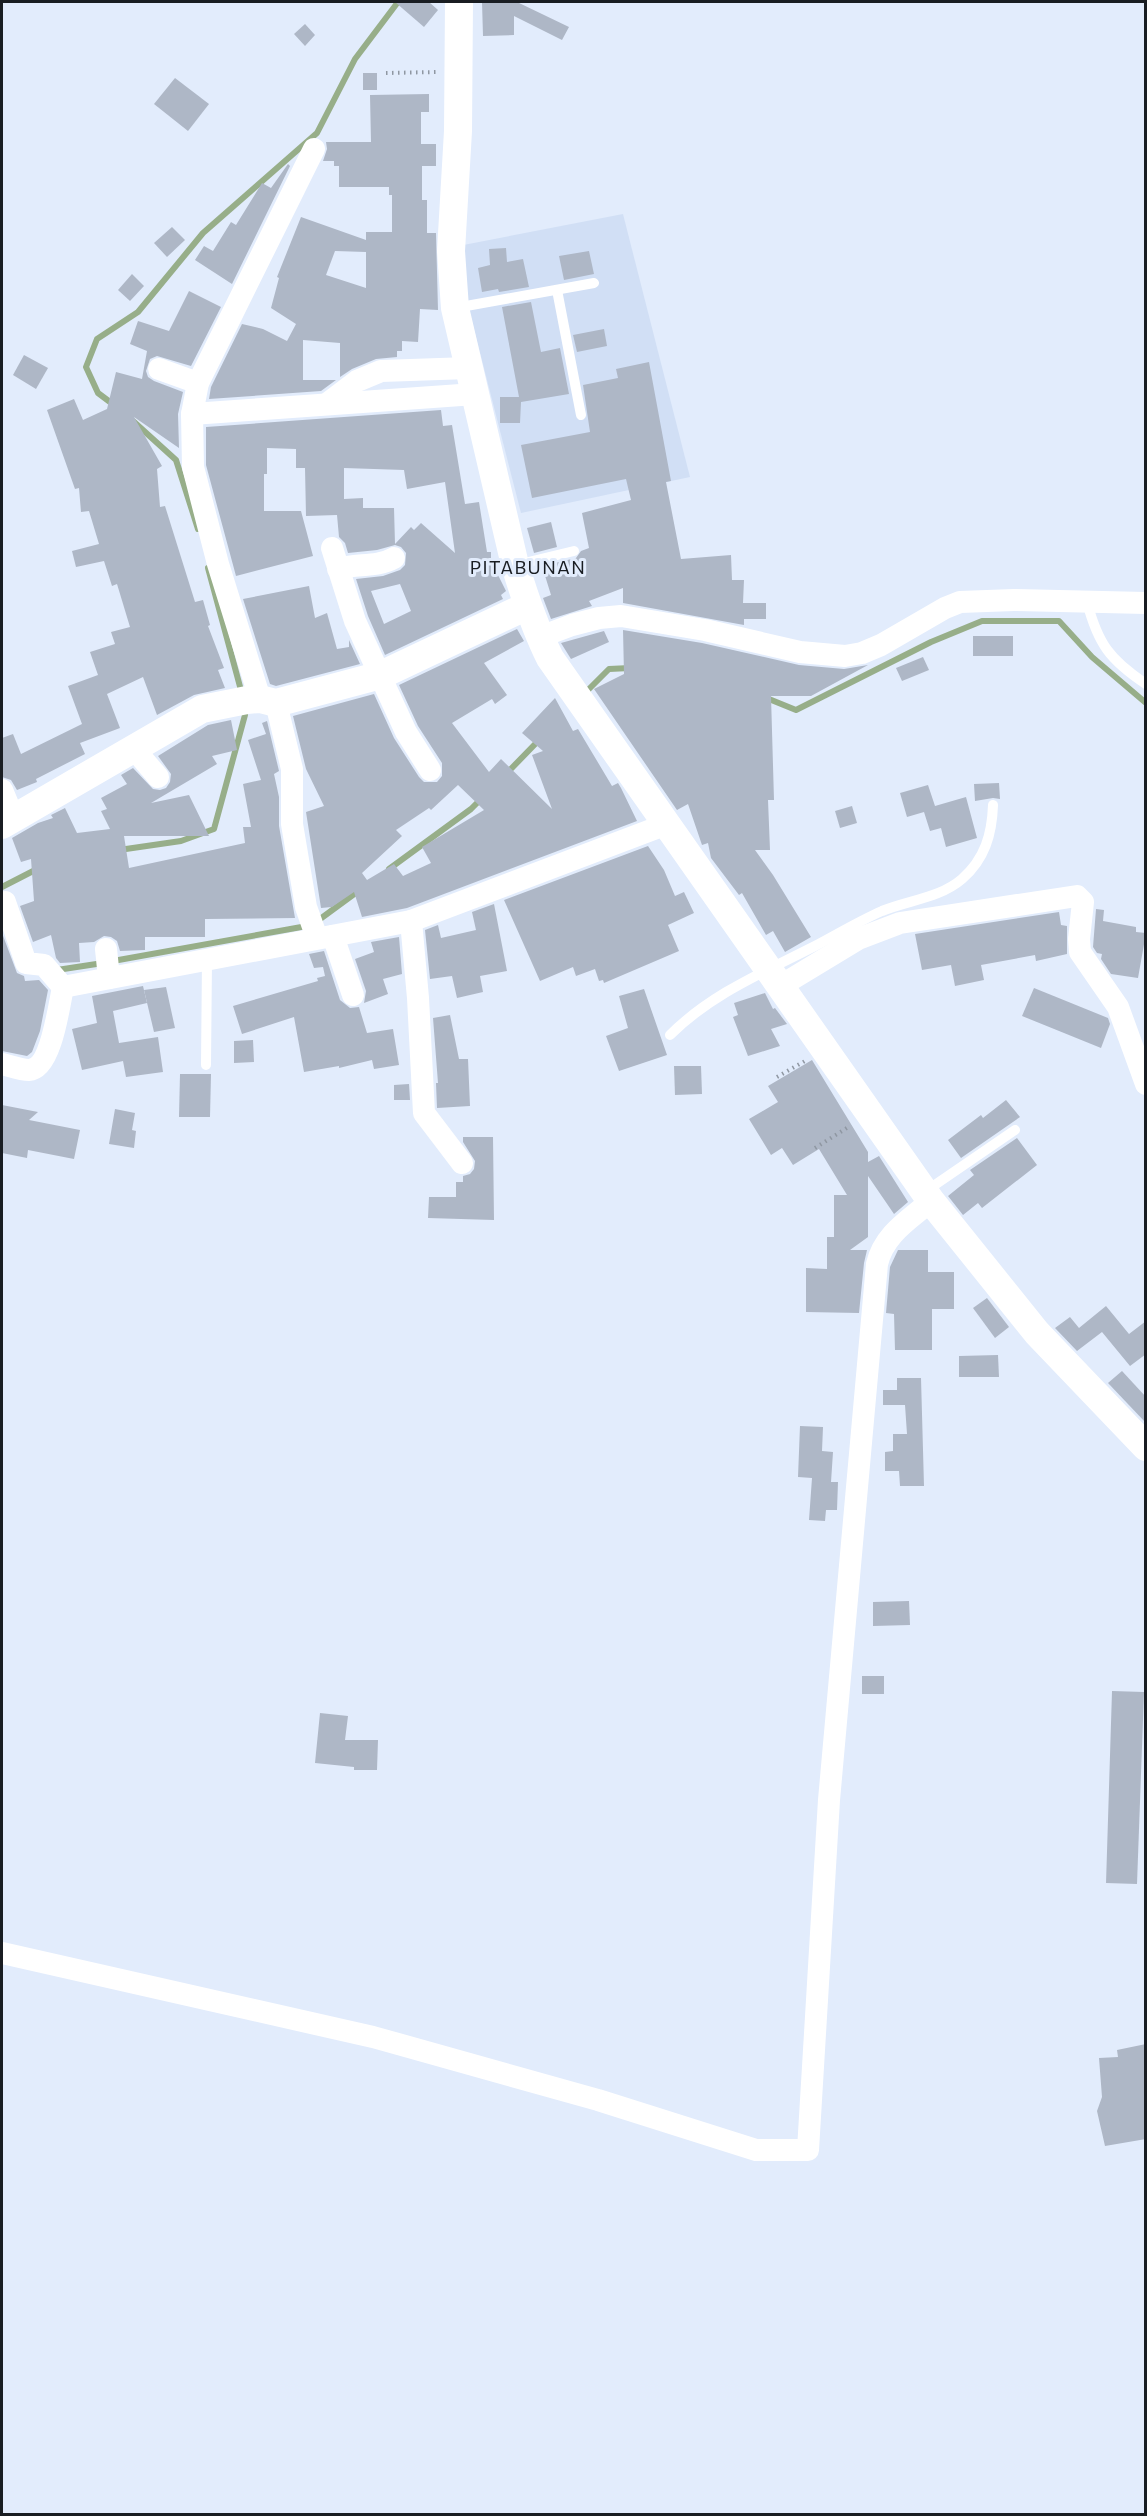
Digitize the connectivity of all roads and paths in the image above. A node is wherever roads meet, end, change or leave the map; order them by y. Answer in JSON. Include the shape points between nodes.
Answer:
{"nodes":[{"id":1,"x":459,"y":2,"type":"edge"},
{"id":2,"x":459,"y":71,"type":"junction"},
{"id":3,"x":386,"y":73,"type":"dead end"},
{"id":4,"x":314,"y":148,"type":"dead end"},
{"id":5,"x":594,"y":283,"type":"dead end"},
{"id":6,"x":557,"y":290,"type":"junction"},
{"id":7,"x":455,"y":308,"type":"junction"},
{"id":8,"x":159,"y":369,"type":"dead end"},
{"id":9,"x":472,"y":381,"type":"junction"},
{"id":10,"x":198,"y":383,"type":"junction"},
{"id":11,"x":328,"y":403,"type":"junction"},
{"id":12,"x":192,"y":414,"type":"junction"},
{"id":13,"x":581,"y":414,"type":"dead end"},
{"id":14,"x":574,"y":551,"type":"dead end"},
{"id":15,"x":394,"y":558,"type":"dead end"},
{"id":16,"x":515,"y":565,"type":"junction"},
{"id":17,"x":1087,"y":602,"type":"junction"},
{"id":18,"x":1146,"y":603,"type":"edge"},
{"id":19,"x":527,"y":606,"type":"junction"},
{"id":20,"x":545,"y":647,"type":"junction"},
{"id":21,"x":381,"y":675,"type":"junction"},
{"id":22,"x":1146,"y":684,"type":"edge"},
{"id":23,"x":253,"y":701,"type":"junction"},
{"id":24,"x":134,"y":749,"type":"junction"},
{"id":25,"x":430,"y":770,"type":"dead end"},
{"id":26,"x":158,"y":777,"type":"dead end"},
{"id":27,"x":2,"y":790,"type":"edge"},
{"id":28,"x":993,"y":805,"type":"dead end"},
{"id":29,"x":8,"y":822,"type":"edge"},
{"id":30,"x":666,"y":824,"type":"junction"},
{"id":31,"x":5,"y":903,"type":"dead end"},
{"id":32,"x":411,"y":921,"type":"junction"},
{"id":33,"x":317,"y":928,"type":"junction"},
{"id":34,"x":207,"y":959,"type":"junction"},
{"id":35,"x":54,"y":976,"type":"junction"},
{"id":36,"x":775,"y":977,"type":"junction"},
{"id":37,"x":353,"y":995,"type":"dead end"},
{"id":38,"x":670,"y":1035,"type":"dead end"},
{"id":39,"x":824,"y":1050,"type":"junction"},
{"id":40,"x":2,"y":1064,"type":"edge"},
{"id":41,"x":206,"y":1065,"type":"dead end"},
{"id":42,"x":777,"y":1077,"type":"dead end"},
{"id":43,"x":1146,"y":1084,"type":"edge"},
{"id":44,"x":870,"y":1113,"type":"junction"},
{"id":45,"x":1015,"y":1130,"type":"dead end"},
{"id":46,"x":815,"y":1148,"type":"dead end"},
{"id":47,"x":462,"y":1162,"type":"dead end"},
{"id":48,"x":928,"y":1197,"type":"junction"},
{"id":49,"x":1146,"y":1447,"type":"edge"},
{"id":50,"x":2,"y":1953,"type":"edge"}],
"edges":[{"from":1,"to":2,"type":"street"},
{"from":2,"to":3,"type":"path"},
{"from":2,"to":7,"type":"street","via":[[451,251]]},
{"from":4,"to":10,"type":"street"},
{"from":5,"to":6,"type":"lane"},
{"from":6,"to":7,"type":"lane"},
{"from":6,"to":13,"type":"lane"},
{"from":7,"to":9,"type":"street"},
{"from":8,"to":10,"type":"street"},
{"from":9,"to":11,"type":"street","via":[[384,401]]},
{"from":9,"to":11,"type":"street","via":[[381,371],[357,381]]},
{"from":9,"to":16,"type":"street"},
{"from":10,"to":12,"type":"street"},
{"from":11,"to":12,"type":"street"},
{"from":12,"to":23,"type":"street","via":[[193,467]]},
{"from":14,"to":16,"type":"lane"},
{"from":15,"to":21,"type":"street","via":[[386,563],[349,565],[335,559],[355,621]]},
{"from":16,"to":19,"type":"street"},
{"from":17,"to":18,"type":"street"},
{"from":17,"to":20,"type":"street","via":[[960,602],[881,645],[845,656],[800,652],[621,616],[572,625]]},
{"from":17,"to":22,"type":"lane","via":[[1094,630],[1111,656]]},
{"from":19,"to":20,"type":"street"},
{"from":19,"to":21,"type":"street"},
{"from":20,"to":30,"type":"street"},
{"from":21,"to":23,"type":"street"},
{"from":21,"to":25,"type":"street","via":[[406,732]]},
{"from":23,"to":24,"type":"street","via":[[202,709]]},
{"from":23,"to":33,"type":"street","via":[[292,770],[292,824]]},
{"from":24,"to":26,"type":"street"},
{"from":24,"to":29,"type":"street"},
{"from":27,"to":29,"type":"street"},
{"from":28,"to":36,"type":"lane","via":[[990,840],[962,879],[937,894],[881,912]]},
{"from":30,"to":32,"type":"street"},
{"from":30,"to":36,"type":"street"},
{"from":31,"to":35,"type":"street","via":[[26,963]]},
{"from":32,"to":33,"type":"street"},
{"from":32,"to":47,"type":"street","via":[[424,1113]]},
{"from":33,"to":34,"type":"street"},
{"from":33,"to":37,"type":"street"},
{"from":34,"to":35,"type":"street","via":[[107,963]]},
{"from":34,"to":41,"type":"lane"},
{"from":35,"to":40,"type":"street","via":[[48,1054],[31,1070]]},
{"from":36,"to":38,"type":"lane","via":[[738,983],[707,1002]]},
{"from":36,"to":39,"type":"street"},
{"from":36,"to":43,"type":"street","via":[[900,923],[1077,896],[1083,902],[1080,951],[1118,1007]]},
{"from":39,"to":42,"type":"path"},
{"from":39,"to":44,"type":"street"},
{"from":44,"to":46,"type":"path"},
{"from":44,"to":48,"type":"street"},
{"from":45,"to":48,"type":"lane"},
{"from":48,"to":49,"type":"street","via":[[1037,1333]]},
{"from":48,"to":50,"type":"street","via":[[886,1241],[877,1264],[829,1800],[808,2150],[756,2150],[598,2100],[373,2037]]}]}
